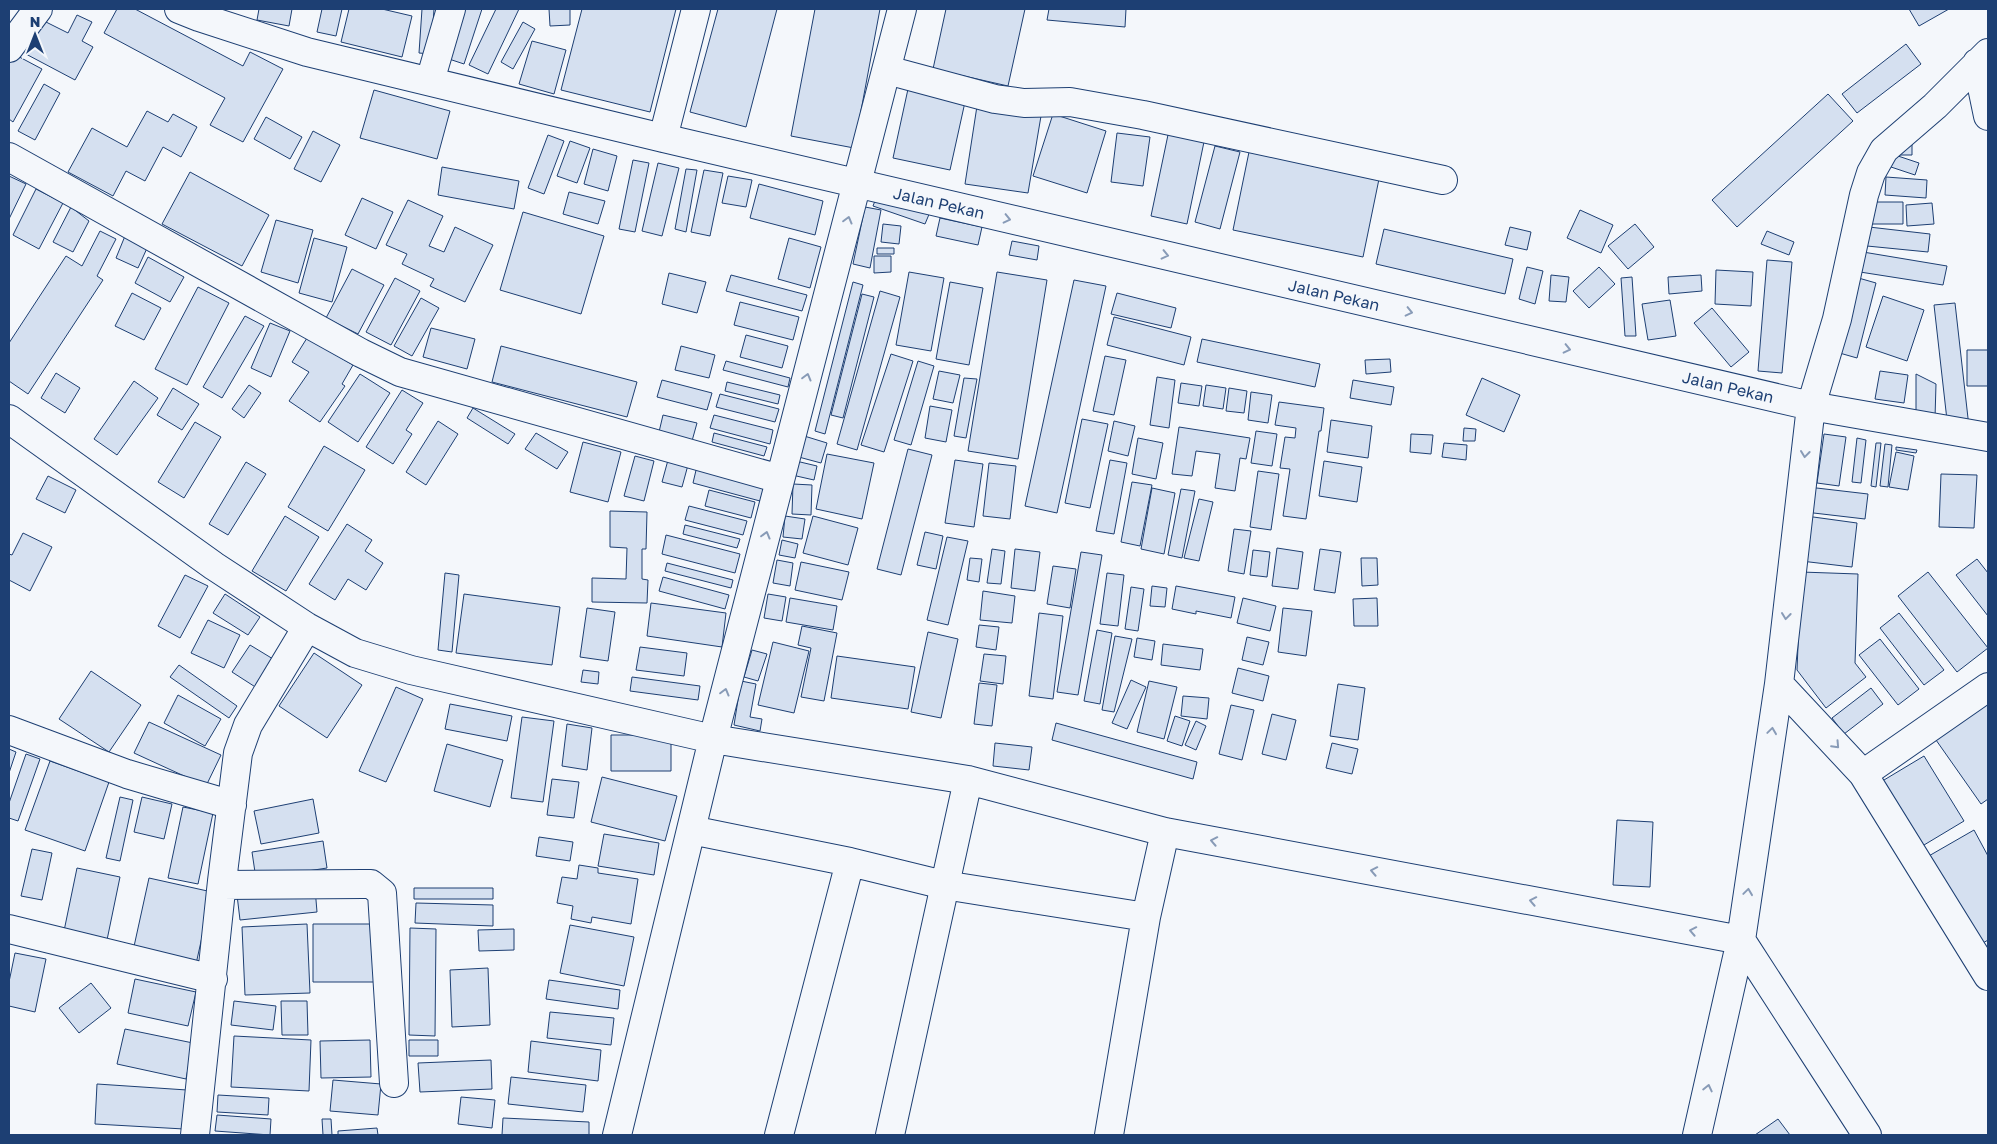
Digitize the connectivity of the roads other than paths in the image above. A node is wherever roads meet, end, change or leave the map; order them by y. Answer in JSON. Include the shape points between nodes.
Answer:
{"nodes":[{"id":1,"x":38,"y":9,"type":"edge"},
{"id":2,"x":179,"y":9,"type":"edge"},
{"id":3,"x":451,"y":9,"type":"edge"},
{"id":4,"x":696,"y":9,"type":"edge"},
{"id":5,"x":902,"y":9,"type":"edge"},
{"id":6,"x":9,"y":48,"type":"edge"},
{"id":7,"x":1983,"y":58,"type":"edge"},
{"id":8,"x":886,"y":70,"type":"junction"},
{"id":9,"x":430,"y":81,"type":"junction"},
{"id":10,"x":1988,"y":116,"type":"edge"},
{"id":11,"x":663,"y":138,"type":"junction"},
{"id":12,"x":9,"y":157,"type":"edge"},
{"id":13,"x":1443,"y":180,"type":"dead end"},
{"id":14,"x":857,"y":184,"type":"junction"},
{"id":15,"x":1810,"y":406,"type":"junction"},
{"id":16,"x":9,"y":419,"type":"edge"},
{"id":17,"x":1988,"y":438,"type":"edge"},
{"id":18,"x":780,"y":480,"type":"junction"},
{"id":19,"x":307,"y":627,"type":"junction"},
{"id":20,"x":1778,"y":684,"type":"junction"},
{"id":21,"x":1988,"y":687,"type":"edge"},
{"id":22,"x":9,"y":730,"type":"edge"},
{"id":23,"x":713,"y":739,"type":"junction"},
{"id":24,"x":1863,"y":774,"type":"junction"},
{"id":25,"x":968,"y":780,"type":"junction"},
{"id":26,"x":232,"y":805,"type":"junction"},
{"id":27,"x":691,"y":830,"type":"junction"},
{"id":28,"x":1165,"y":832,"type":"junction"},
{"id":29,"x":850,"y":862,"type":"junction"},
{"id":30,"x":222,"y":885,"type":"junction"},
{"id":31,"x":944,"y":885,"type":"junction"},
{"id":32,"x":1146,"y":918,"type":"junction"},
{"id":33,"x":9,"y":929,"type":"edge"},
{"id":34,"x":1741,"y":940,"type":"junction"},
{"id":35,"x":1988,"y":976,"type":"edge"},
{"id":36,"x":213,"y":979,"type":"junction"},
{"id":37,"x":394,"y":1083,"type":"dead end"},
{"id":38,"x":195,"y":1135,"type":"edge"},
{"id":39,"x":617,"y":1135,"type":"edge"},
{"id":40,"x":779,"y":1135,"type":"edge"},
{"id":41,"x":890,"y":1135,"type":"edge"},
{"id":42,"x":1109,"y":1135,"type":"edge"},
{"id":43,"x":1697,"y":1135,"type":"edge"},
{"id":44,"x":1867,"y":1135,"type":"edge"}],
"edges":[{"from":1,"to":6,"type":"street"},
{"from":2,"to":9,"type":"street","name":"Jalan Pekan","via":[[306,52]]},
{"from":3,"to":9,"type":"street"},
{"from":4,"to":11,"type":"street"},
{"from":5,"to":8,"type":"street"},
{"from":7,"to":10,"type":"street"},
{"from":7,"to":15,"type":"street","via":[[1884,150],[1871,173],[1837,319]]},
{"from":8,"to":13,"type":"street","via":[[994,99],[1024,103],[1070,102],[1134,113]]},
{"from":8,"to":14,"type":"street"},
{"from":9,"to":11,"type":"street","name":"Jalan Pekan"},
{"from":11,"to":14,"type":"street","name":"Jalan Pekan"},
{"from":12,"to":18,"type":"street","via":[[400,372]]},
{"from":14,"to":15,"type":"street","name":"Jalan Pekan","one_way":true},
{"from":18,"to":14,"type":"street","one_way":true},
{"from":15,"to":17,"type":"street","name":"Jalan Pekan"},
{"from":15,"to":20,"type":"street","one_way":true},
{"from":16,"to":19,"type":"street","via":[[214,566]]},
{"from":23,"to":18,"type":"street","one_way":true},
{"from":19,"to":23,"type":"street","via":[[355,653],[411,670]]},
{"from":19,"to":26,"type":"street","via":[[248,725],[238,753]]},
{"from":20,"to":24,"type":"street","one_way":true},
{"from":34,"to":20,"type":"street","one_way":true},
{"from":21,"to":24,"type":"street"},
{"from":22,"to":26,"type":"street","via":[[127,774]]},
{"from":23,"to":25,"type":"street"},
{"from":23,"to":27,"type":"street"},
{"from":24,"to":35,"type":"street"},
{"from":25,"to":28,"type":"street"},
{"from":25,"to":31,"type":"street"},
{"from":26,"to":30,"type":"street"},
{"from":27,"to":29,"type":"street"},
{"from":27,"to":39,"type":"street"},
{"from":28,"to":32,"type":"street"},
{"from":34,"to":28,"type":"street","one_way":true},
{"from":29,"to":31,"type":"street"},
{"from":29,"to":40,"type":"street"},
{"from":30,"to":36,"type":"street"},
{"from":30,"to":37,"type":"street","via":[[370,884],[382,893]]},
{"from":31,"to":32,"type":"street"},
{"from":31,"to":41,"type":"street"},
{"from":32,"to":42,"type":"street"},
{"from":33,"to":36,"type":"street"},
{"from":43,"to":34,"type":"street","one_way":true},
{"from":34,"to":44,"type":"street"},
{"from":36,"to":38,"type":"street"}]}
